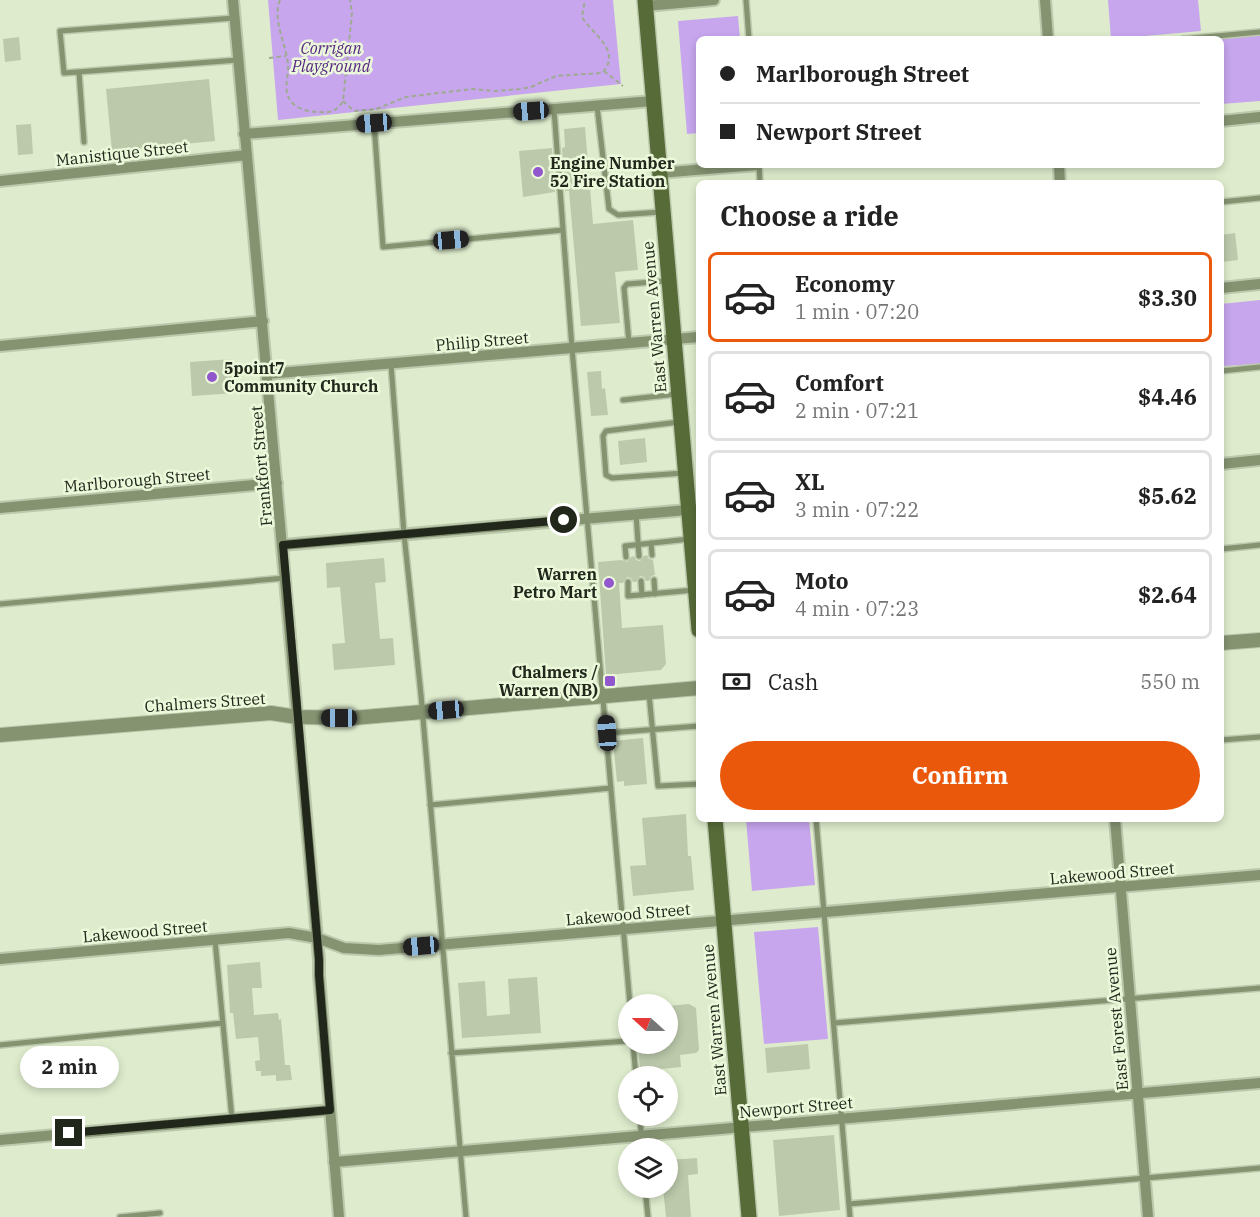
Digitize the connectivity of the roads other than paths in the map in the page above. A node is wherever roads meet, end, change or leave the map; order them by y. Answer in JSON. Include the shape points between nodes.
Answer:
{"nodes":[{"id":1,"x":233,"y":0,"type":"edge"},
{"id":2,"x":707,"y":0,"type":"edge"},
{"id":3,"x":746,"y":0,"type":"edge"},
{"id":4,"x":1045,"y":0,"type":"edge"},
{"id":5,"x":645,"y":3,"type":"edge"},
{"id":6,"x":234,"y":18,"type":"junction"},
{"id":7,"x":1260,"y":32,"type":"edge"},
{"id":8,"x":749,"y":36,"type":"edge"},
{"id":9,"x":1048,"y":36,"type":"edge"},
{"id":10,"x":1216,"y":36,"type":"edge"},
{"id":11,"x":238,"y":60,"type":"junction"},
{"id":12,"x":79,"y":72,"type":"junction"},
{"id":13,"x":653,"y":101,"type":"junction"},
{"id":14,"x":597,"y":106,"type":"junction"},
{"id":15,"x":554,"y":109,"type":"junction"},
{"id":16,"x":1260,"y":117,"type":"edge"},
{"id":17,"x":1224,"y":121,"type":"edge"},
{"id":18,"x":374,"y":123,"type":"junction"},
{"id":19,"x":244,"y":134,"type":"junction"},
{"id":20,"x":84,"y":142,"type":"dead end"},
{"id":21,"x":247,"y":155,"type":"junction"},
{"id":22,"x":721,"y":168,"type":"edge"},
{"id":23,"x":659,"y":173,"type":"junction"},
{"id":24,"x":0,"y":181,"type":"edge"},
{"id":25,"x":1260,"y":198,"type":"edge"},
{"id":26,"x":1224,"y":202,"type":"edge"},
{"id":27,"x":663,"y":212,"type":"junction"},
{"id":28,"x":563,"y":230,"type":"junction"},
{"id":29,"x":669,"y":281,"type":"junction"},
{"id":30,"x":1260,"y":284,"type":"edge"},
{"id":31,"x":1224,"y":288,"type":"edge"},
{"id":32,"x":263,"y":321,"type":"junction"},
{"id":33,"x":696,"y":337,"type":"edge"},
{"id":34,"x":674,"y":339,"type":"junction"},
{"id":35,"x":629,"y":343,"type":"junction"},
{"id":36,"x":0,"y":346,"type":"edge"},
{"id":37,"x":572,"y":348,"type":"junction"},
{"id":38,"x":391,"y":363,"type":"junction"},
{"id":39,"x":1260,"y":368,"type":"edge"},
{"id":40,"x":1224,"y":371,"type":"edge"},
{"id":41,"x":267,"y":374,"type":"junction"},
{"id":42,"x":679,"y":394,"type":"junction"},
{"id":43,"x":623,"y":400,"type":"dead end"},
{"id":44,"x":681,"y":422,"type":"junction"},
{"id":45,"x":1260,"y":460,"type":"edge"},
{"id":46,"x":1224,"y":464,"type":"edge"},
{"id":47,"x":686,"y":473,"type":"junction"},
{"id":48,"x":277,"y":483,"type":"junction"},
{"id":49,"x":0,"y":508,"type":"edge"},
{"id":50,"x":694,"y":509,"type":"edge"},
{"id":51,"x":636,"y":514,"type":"junction"},
{"id":52,"x":587,"y":519,"type":"junction"},
{"id":53,"x":404,"y":534,"type":"junction"},
{"id":54,"x":691,"y":539,"type":"junction"},
{"id":55,"x":651,"y":543,"type":"junction"},
{"id":56,"x":638,"y":544,"type":"junction"},
{"id":57,"x":283,"y":545,"type":"junction"},
{"id":58,"x":1260,"y":545,"type":"edge"},
{"id":59,"x":1224,"y":549,"type":"edge"},
{"id":60,"x":652,"y":555,"type":"dead end"},
{"id":61,"x":639,"y":556,"type":"dead end"},
{"id":62,"x":626,"y":557,"type":"dead end"},
{"id":63,"x":285,"y":578,"type":"junction"},
{"id":64,"x":654,"y":580,"type":"dead end"},
{"id":65,"x":641,"y":581,"type":"dead end"},
{"id":66,"x":628,"y":582,"type":"dead end"},
{"id":67,"x":696,"y":590,"type":"joint"},
{"id":68,"x":655,"y":594,"type":"junction"},
{"id":69,"x":642,"y":595,"type":"junction"},
{"id":70,"x":0,"y":604,"type":"edge"},
{"id":71,"x":1260,"y":639,"type":"edge"},
{"id":72,"x":1224,"y":643,"type":"edge"},
{"id":73,"x":696,"y":688,"type":"edge"},
{"id":74,"x":648,"y":692,"type":"junction"},
{"id":75,"x":604,"y":696,"type":"junction"},
{"id":76,"x":423,"y":712,"type":"junction"},
{"id":77,"x":297,"y":717,"type":"junction"},
{"id":78,"x":696,"y":726,"type":"edge"},
{"id":79,"x":653,"y":729,"type":"junction"},
{"id":80,"x":607,"y":733,"type":"junction"},
{"id":81,"x":0,"y":735,"type":"edge"},
{"id":82,"x":1260,"y":737,"type":"edge"},
{"id":83,"x":1224,"y":740,"type":"edge"},
{"id":84,"x":696,"y":784,"type":"edge"},
{"id":85,"x":611,"y":788,"type":"junction"},
{"id":86,"x":430,"y":805,"type":"junction"},
{"id":87,"x":715,"y":822,"type":"edge"},
{"id":88,"x":816,"y":822,"type":"edge"},
{"id":89,"x":1115,"y":822,"type":"edge"},
{"id":90,"x":1260,"y":875,"type":"edge"},
{"id":91,"x":1120,"y":887,"type":"junction"},
{"id":92,"x":823,"y":912,"type":"junction"},
{"id":93,"x":724,"y":921,"type":"junction"},
{"id":94,"x":623,"y":929,"type":"junction"},
{"id":95,"x":317,"y":938,"type":"junction"},
{"id":96,"x":215,"y":940,"type":"junction"},
{"id":97,"x":442,"y":944,"type":"junction"},
{"id":98,"x":0,"y":959,"type":"edge"},
{"id":99,"x":1260,"y":988,"type":"edge"},
{"id":100,"x":629,"y":994,"type":"edge"},
{"id":101,"x":1129,"y":999,"type":"junction"},
{"id":102,"x":222,"y":1023,"type":"junction"},
{"id":103,"x":834,"y":1023,"type":"junction"},
{"id":104,"x":618,"y":1042,"type":"edge"},
{"id":105,"x":0,"y":1045,"type":"edge"},
{"id":106,"x":452,"y":1053,"type":"junction"},
{"id":107,"x":1260,"y":1083,"type":"edge"},
{"id":108,"x":1137,"y":1093,"type":"junction"},
{"id":109,"x":330,"y":1110,"type":"junction"},
{"id":110,"x":232,"y":1119,"type":"junction"},
{"id":111,"x":842,"y":1119,"type":"junction"},
{"id":112,"x":640,"y":1126,"type":"edge"},
{"id":113,"x":741,"y":1127,"type":"junction"},
{"id":114,"x":641,"y":1136,"type":"junction"},
{"id":115,"x":0,"y":1140,"type":"edge"},
{"id":116,"x":460,"y":1151,"type":"junction"},
{"id":117,"x":334,"y":1162,"type":"junction"},
{"id":118,"x":1260,"y":1168,"type":"edge"},
{"id":119,"x":1144,"y":1177,"type":"junction"},
{"id":120,"x":646,"y":1198,"type":"edge"},
{"id":121,"x":849,"y":1204,"type":"junction"},
{"id":122,"x":160,"y":1214,"type":"dead end"},
{"id":123,"x":120,"y":1217,"type":"edge"},
{"id":124,"x":339,"y":1217,"type":"edge"},
{"id":125,"x":466,"y":1217,"type":"edge"},
{"id":126,"x":648,"y":1217,"type":"edge"},
{"id":127,"x":749,"y":1217,"type":"edge"},
{"id":128,"x":849,"y":1217,"type":"edge"},
{"id":129,"x":1148,"y":1217,"type":"edge"}],
"edges":[{"from":1,"to":6,"type":"street","name":"Frankfort Street"},
{"from":2,"to":5,"type":"street"},
{"from":3,"to":8,"type":"lane"},
{"from":4,"to":9,"type":"street"},
{"from":5,"to":13,"type":"main road","name":"East Warren Avenue"},
{"from":6,"to":11,"type":"street","name":"Frankfort Street"},
{"from":6,"to":12,"type":"lane","via":[[60,32],[64,74]]},
{"from":7,"to":10,"type":"lane"},
{"from":11,"to":12,"type":"lane"},
{"from":11,"to":19,"type":"street","name":"Frankfort Street"},
{"from":12,"to":20,"type":"lane"},
{"from":13,"to":14,"type":"street"},
{"from":13,"to":23,"type":"main road","name":"East Warren Avenue"},
{"from":14,"to":15,"type":"street"},
{"from":14,"to":27,"type":"lane","via":[[609,209],[618,215]]},
{"from":15,"to":18,"type":"street"},
{"from":15,"to":28,"type":"lane"},
{"from":16,"to":17,"type":"street"},
{"from":18,"to":19,"type":"street"},
{"from":18,"to":28,"type":"lane","via":[[383,247]]},
{"from":19,"to":21,"type":"street","name":"Frankfort Street"},
{"from":21,"to":24,"type":"street","name":"Manistique Street"},
{"from":21,"to":32,"type":"street","name":"Frankfort Street"},
{"from":22,"to":23,"type":"street"},
{"from":23,"to":27,"type":"main road","name":"East Warren Avenue"},
{"from":25,"to":26,"type":"lane"},
{"from":27,"to":29,"type":"main road","name":"East Warren Avenue"},
{"from":28,"to":37,"type":"lane"},
{"from":29,"to":34,"type":"main road","name":"East Warren Avenue"},
{"from":29,"to":35,"type":"lane","via":[[627,284],[624,288]]},
{"from":30,"to":31,"type":"street"},
{"from":32,"to":36,"type":"street"},
{"from":32,"to":41,"type":"street","name":"Frankfort Street"},
{"from":33,"to":34,"type":"street","name":"Philip Street"},
{"from":34,"to":35,"type":"street","name":"Philip Street"},
{"from":34,"to":42,"type":"main road","name":"East Warren Avenue"},
{"from":35,"to":37,"type":"street","name":"Philip Street"},
{"from":37,"to":38,"type":"street","name":"Philip Street"},
{"from":37,"to":52,"type":"lane"},
{"from":38,"to":41,"type":"street","name":"Philip Street"},
{"from":38,"to":53,"type":"lane"},
{"from":39,"to":40,"type":"lane"},
{"from":41,"to":48,"type":"street","name":"Frankfort Street"},
{"from":42,"to":43,"type":"lane"},
{"from":42,"to":44,"type":"main road","name":"East Warren Avenue"},
{"from":44,"to":47,"type":"main road","name":"East Warren Avenue"},
{"from":44,"to":47,"type":"lane","via":[[606,431],[604,456],[606,476],[612,478]]},
{"from":45,"to":46,"type":"street"},
{"from":47,"to":50,"type":"main road","name":"East Warren Avenue"},
{"from":48,"to":49,"type":"street","name":"Marlborough Street"},
{"from":48,"to":57,"type":"street","name":"Frankfort Street"},
{"from":50,"to":51,"type":"street"},
{"from":50,"to":54,"type":"main road","name":"East Warren Avenue"},
{"from":51,"to":52,"type":"street"},
{"from":51,"to":56,"type":"lane"},
{"from":52,"to":53,"type":"street"},
{"from":52,"to":75,"type":"lane"},
{"from":53,"to":57,"type":"street"},
{"from":53,"to":76,"type":"lane"},
{"from":54,"to":55,"type":"lane"},
{"from":54,"to":67,"type":"main road","name":"East Warren Avenue"},
{"from":55,"to":56,"type":"lane"},
{"from":55,"to":60,"type":"lane"},
{"from":56,"to":61,"type":"lane"},
{"from":56,"to":62,"type":"lane","via":[[625,546]]},
{"from":57,"to":63,"type":"street","name":"Frankfort Street"},
{"from":58,"to":59,"type":"lane"},
{"from":63,"to":70,"type":"lane"},
{"from":63,"to":77,"type":"street","name":"Frankfort Street"},
{"from":64,"to":68,"type":"lane"},
{"from":65,"to":69,"type":"lane"},
{"from":66,"to":69,"type":"lane","via":[[628,596]]},
{"from":67,"to":68,"type":"lane"},
{"from":68,"to":69,"type":"lane"},
{"from":71,"to":72,"type":"street"},
{"from":73,"to":74,"type":"street","name":"Chalmers Street"},
{"from":74,"to":75,"type":"street","name":"Chalmers Street"},
{"from":74,"to":79,"type":"lane"},
{"from":75,"to":76,"type":"street","name":"Chalmers Street"},
{"from":75,"to":80,"type":"lane"},
{"from":76,"to":77,"type":"street","name":"Chalmers Street","via":[[353,718]]},
{"from":76,"to":86,"type":"lane"},
{"from":77,"to":81,"type":"street","name":"Chalmers Street","via":[[271,712]]},
{"from":77,"to":95,"type":"street","name":"Frankfort Street"},
{"from":78,"to":79,"type":"lane"},
{"from":79,"to":80,"type":"lane"},
{"from":79,"to":84,"type":"lane","via":[[658,786]]},
{"from":80,"to":85,"type":"lane"},
{"from":82,"to":83,"type":"lane"},
{"from":85,"to":86,"type":"lane"},
{"from":85,"to":94,"type":"lane"},
{"from":86,"to":97,"type":"lane"},
{"from":87,"to":93,"type":"main road","name":"East Warren Avenue"},
{"from":88,"to":92,"type":"lane"},
{"from":89,"to":91,"type":"street","name":"East Forest Avenue"},
{"from":90,"to":91,"type":"street","name":"Lakewood Street"},
{"from":91,"to":92,"type":"street","name":"Lakewood Street"},
{"from":91,"to":101,"type":"street","name":"East Forest Avenue"},
{"from":92,"to":93,"type":"street","name":"Lakewood Street"},
{"from":92,"to":103,"type":"lane"},
{"from":93,"to":94,"type":"street","name":"Lakewood Street"},
{"from":93,"to":113,"type":"main road","name":"East Warren Avenue"},
{"from":94,"to":97,"type":"street","name":"Lakewood Street"},
{"from":94,"to":100,"type":"lane"},
{"from":95,"to":96,"type":"street","name":"Lakewood Street","via":[[289,933]]},
{"from":95,"to":97,"type":"street","name":"Lakewood Street","via":[[344,948],[379,950]]},
{"from":95,"to":109,"type":"street","name":"Frankfort Street"},
{"from":96,"to":98,"type":"street","name":"Lakewood Street"},
{"from":96,"to":102,"type":"lane"},
{"from":97,"to":106,"type":"lane"},
{"from":99,"to":101,"type":"lane"},
{"from":101,"to":103,"type":"lane"},
{"from":101,"to":108,"type":"street","name":"East Forest Avenue"},
{"from":102,"to":105,"type":"lane"},
{"from":102,"to":110,"type":"lane"},
{"from":103,"to":111,"type":"lane"},
{"from":104,"to":106,"type":"lane"},
{"from":106,"to":116,"type":"lane"},
{"from":107,"to":108,"type":"street","name":"Newport Street"},
{"from":108,"to":111,"type":"street","name":"Newport Street"},
{"from":108,"to":119,"type":"street","name":"East Forest Avenue"},
{"from":109,"to":110,"type":"street"},
{"from":109,"to":117,"type":"street","name":"Frankfort Street"},
{"from":110,"to":115,"type":"street"},
{"from":111,"to":113,"type":"street","name":"Newport Street"},
{"from":111,"to":121,"type":"lane"},
{"from":112,"to":114,"type":"lane"},
{"from":113,"to":114,"type":"street","name":"Newport Street"},
{"from":113,"to":127,"type":"main road","name":"East Warren Avenue"},
{"from":114,"to":116,"type":"street","name":"Newport Street"},
{"from":116,"to":117,"type":"street","name":"Newport Street"},
{"from":116,"to":125,"type":"lane"},
{"from":117,"to":124,"type":"street","name":"Frankfort Street"},
{"from":118,"to":119,"type":"lane"},
{"from":119,"to":121,"type":"lane"},
{"from":119,"to":129,"type":"street","name":"East Forest Avenue"},
{"from":120,"to":126,"type":"lane"},
{"from":121,"to":128,"type":"lane"},
{"from":122,"to":123,"type":"lane"}]}
